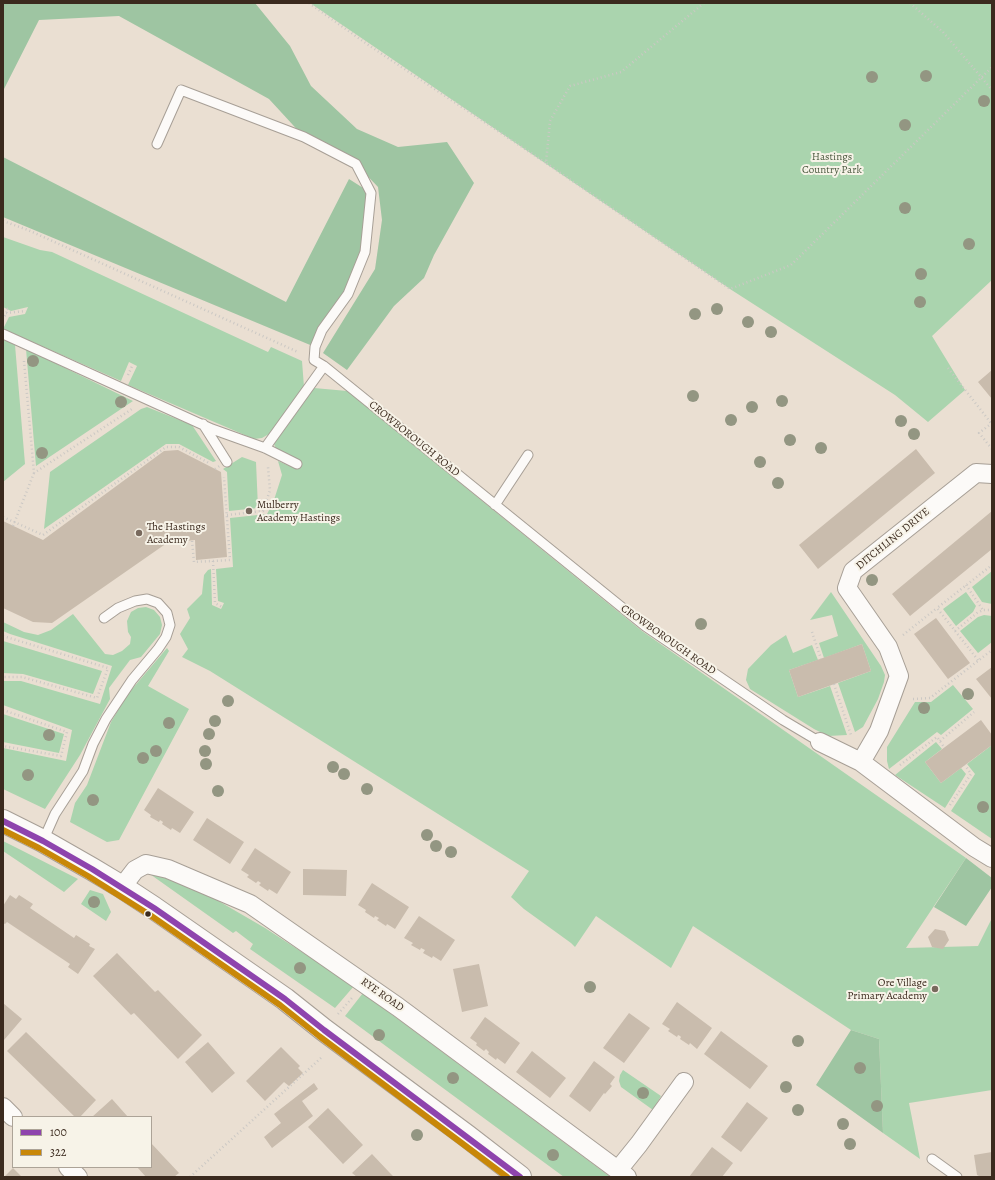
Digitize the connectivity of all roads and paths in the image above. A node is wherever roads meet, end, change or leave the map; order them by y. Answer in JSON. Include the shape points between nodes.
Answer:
{"nodes":[{"id":1,"x":308,"y":3,"type":"edge"},
{"id":2,"x":704,"y":3,"type":"edge"},
{"id":3,"x":910,"y":3,"type":"edge"},
{"id":4,"x":992,"y":67,"type":"edge"},
{"id":5,"x":981,"y":77,"type":"junction"},
{"id":6,"x":992,"y":90,"type":"edge"},
{"id":7,"x":157,"y":144,"type":"dead end"},
{"id":8,"x":546,"y":162,"type":"junction"},
{"id":9,"x":3,"y":220,"type":"edge"},
{"id":10,"x":3,"y":308,"type":"edge"},
{"id":11,"x":26,"y":311,"type":"dead end"},
{"id":12,"x":6,"y":313,"type":"junction"},
{"id":13,"x":3,"y":320,"type":"edge"},
{"id":14,"x":3,"y":334,"type":"edge"},
{"id":15,"x":22,"y":343,"type":"junction"},
{"id":16,"x":314,"y":360,"type":"junction"},
{"id":17,"x":324,"y":366,"type":"junction"},
{"id":18,"x":948,"y":368,"type":"dead end"},
{"id":19,"x":147,"y":399,"type":"junction"},
{"id":20,"x":992,"y":423,"type":"edge"},
{"id":21,"x":203,"y":424,"type":"junction"},
{"id":22,"x":265,"y":448,"type":"junction"},
{"id":23,"x":992,"y":449,"type":"edge"},
{"id":24,"x":528,"y":455,"type":"dead end"},
{"id":25,"x":224,"y":464,"type":"joint"},
{"id":26,"x":268,"y":464,"type":"dead end"},
{"id":27,"x":297,"y":464,"type":"dead end"},
{"id":28,"x":212,"y":465,"type":"dead end"},
{"id":29,"x":215,"y":469,"type":"dead end"},
{"id":30,"x":224,"y":472,"type":"dead end"},
{"id":31,"x":34,"y":473,"type":"junction"},
{"id":32,"x":992,"y":474,"type":"edge"},
{"id":33,"x":495,"y":505,"type":"junction"},
{"id":34,"x":227,"y":515,"type":"junction"},
{"id":35,"x":3,"y":517,"type":"edge"},
{"id":36,"x":15,"y":522,"type":"junction"},
{"id":37,"x":13,"y":526,"type":"dead end"},
{"id":38,"x":192,"y":541,"type":"dead end"},
{"id":39,"x":213,"y":561,"type":"junction"},
{"id":40,"x":992,"y":565,"type":"edge"},
{"id":41,"x":966,"y":585,"type":"junction"},
{"id":42,"x":222,"y":607,"type":"dead end"},
{"id":43,"x":937,"y":608,"type":"junction"},
{"id":44,"x":983,"y":610,"type":"junction"},
{"id":45,"x":992,"y":610,"type":"edge"},
{"id":46,"x":104,"y":618,"type":"dead end"},
{"id":47,"x":955,"y":631,"type":"junction"},
{"id":48,"x":812,"y":632,"type":"dead end"},
{"id":49,"x":3,"y":636,"type":"edge"},
{"id":50,"x":900,"y":637,"type":"dead end"},
{"id":51,"x":992,"y":650,"type":"edge"},
{"id":52,"x":821,"y":658,"type":"dead end"},
{"id":53,"x":978,"y":660,"type":"junction"},
{"id":54,"x":3,"y":677,"type":"edge"},
{"id":55,"x":834,"y":684,"type":"dead end"},
{"id":56,"x":913,"y":699,"type":"dead end"},
{"id":57,"x":3,"y":710,"type":"edge"},
{"id":58,"x":974,"y":712,"type":"dead end"},
{"id":59,"x":940,"y":741,"type":"junction"},
{"id":60,"x":820,"y":742,"type":"joint"},
{"id":61,"x":3,"y":746,"type":"edge"},
{"id":62,"x":944,"y":747,"type":"dead end"},
{"id":63,"x":861,"y":762,"type":"junction"},
{"id":64,"x":965,"y":766,"type":"dead end"},
{"id":65,"x":895,"y":770,"type":"dead end"},
{"id":66,"x":949,"y":806,"type":"dead end"},
{"id":67,"x":3,"y":820,"type":"edge"},
{"id":68,"x":43,"y":841,"type":"junction"},
{"id":69,"x":992,"y":858,"type":"edge"},
{"id":70,"x":122,"y":887,"type":"junction"},
{"id":71,"x":324,"y":1055,"type":"dead end"},
{"id":72,"x":684,"y":1082,"type":"dead end"},
{"id":73,"x":3,"y":1107,"type":"edge"},
{"id":74,"x":12,"y":1116,"type":"edge"},
{"id":75,"x":932,"y":1159,"type":"dead end"},
{"id":76,"x":69,"y":1168,"type":"edge"},
{"id":77,"x":622,"y":1173,"type":"edge"},
{"id":78,"x":78,"y":1177,"type":"edge"},
{"id":79,"x":190,"y":1177,"type":"edge"},
{"id":80,"x":520,"y":1177,"type":"edge"},
{"id":81,"x":957,"y":1177,"type":"edge"}],
"edges":[{"from":1,"to":8,"type":"path"},
{"from":2,"to":8,"type":"path","via":[[621,72],[570,86],[550,121]]},
{"from":3,"to":5,"type":"path","via":[[943,32]]},
{"from":4,"to":5,"type":"path"},
{"from":5,"to":6,"type":"path"},
{"from":5,"to":8,"type":"path","via":[[791,265],[730,289]]},
{"from":7,"to":16,"type":"lane","via":[[181,90],[304,137],[356,164],[371,193],[365,252],[348,294],[322,330]]},
{"from":9,"to":16,"type":"path"},
{"from":10,"to":12,"type":"path","via":[[8,309]]},
{"from":11,"to":12,"type":"path"},
{"from":12,"to":13,"type":"path"},
{"from":14,"to":15,"type":"lane"},
{"from":15,"to":19,"type":"lane"},
{"from":15,"to":31,"type":"path"},
{"from":16,"to":17,"type":"lane","name":"CROWBOROUGH ROAD"},
{"from":17,"to":22,"type":"lane"},
{"from":17,"to":33,"type":"lane","name":"CROWBOROUGH ROAD"},
{"from":18,"to":20,"type":"path"},
{"from":19,"to":21,"type":"lane"},
{"from":19,"to":31,"type":"path"},
{"from":20,"to":23,"type":"path","via":[[979,433]]},
{"from":21,"to":22,"type":"lane"},
{"from":21,"to":25,"type":"lane"},
{"from":22,"to":27,"type":"lane"},
{"from":24,"to":33,"type":"lane"},
{"from":25,"to":29,"type":"path","bridge":true},
{"from":26,"to":34,"type":"path","via":[[270,490],[263,511]]},
{"from":28,"to":36,"type":"path","via":[[179,447],[166,447],[43,535]]},
{"from":30,"to":34,"type":"path"},
{"from":31,"to":36,"type":"path"},
{"from":32,"to":63,"type":"street","name":"DITCHLING DRIVE","via":[[976,473],[853,571],[847,588],[888,647],[899,676],[879,731]]},
{"from":33,"to":60,"type":"lane","name":"CROWBOROUGH ROAD","via":[[645,626],[783,720]]},
{"from":34,"to":39,"type":"path","via":[[230,560]]},
{"from":35,"to":36,"type":"path"},
{"from":36,"to":37,"type":"path"},
{"from":38,"to":39,"type":"path","via":[[194,562]]},
{"from":39,"to":42,"type":"path","via":[[215,603]]},
{"from":40,"to":41,"type":"path"},
{"from":41,"to":43,"type":"path"},
{"from":41,"to":44,"type":"path"},
{"from":43,"to":47,"type":"path"},
{"from":43,"to":50,"type":"path"},
{"from":44,"to":45,"type":"path"},
{"from":44,"to":47,"type":"path"},
{"from":46,"to":68,"type":"lane","via":[[118,608],[147,599],[158,603],[167,613],[170,625],[158,649],[132,680],[106,720],[92,744],[83,771],[55,814]]},
{"from":47,"to":53,"type":"path"},
{"from":48,"to":52,"type":"path"},
{"from":49,"to":54,"type":"path","via":[[108,668],[97,698],[22,677]]},
{"from":51,"to":53,"type":"path"},
{"from":53,"to":56,"type":"path","via":[[930,698]]},
{"from":55,"to":63,"type":"path"},
{"from":57,"to":61,"type":"path","via":[[67,732],[61,756]]},
{"from":58,"to":59,"type":"path"},
{"from":59,"to":62,"type":"path"},
{"from":59,"to":65,"type":"path","via":[[937,737]]},
{"from":60,"to":63,"type":"street","name":"CROWBOROUGH ROAD"},
{"from":63,"to":69,"type":"street","name":"CROWBOROUGH ROAD"},
{"from":64,"to":66,"type":"path","via":[[971,774]]},
{"from":67,"to":68,"type":"highway"},
{"from":68,"to":70,"type":"highway"},
{"from":70,"to":77,"type":"street","name":"RYE ROAD","via":[[135,870],[146,864],[168,869],[250,904],[398,1006]]},
{"from":70,"to":80,"type":"highway","via":[[285,999]]},
{"from":71,"to":79,"type":"path"},
{"from":72,"to":77,"type":"street","via":[[639,1144]]},
{"from":73,"to":74,"type":"street"},
{"from":75,"to":81,"type":"lane"},
{"from":76,"to":78,"type":"street"}]}
